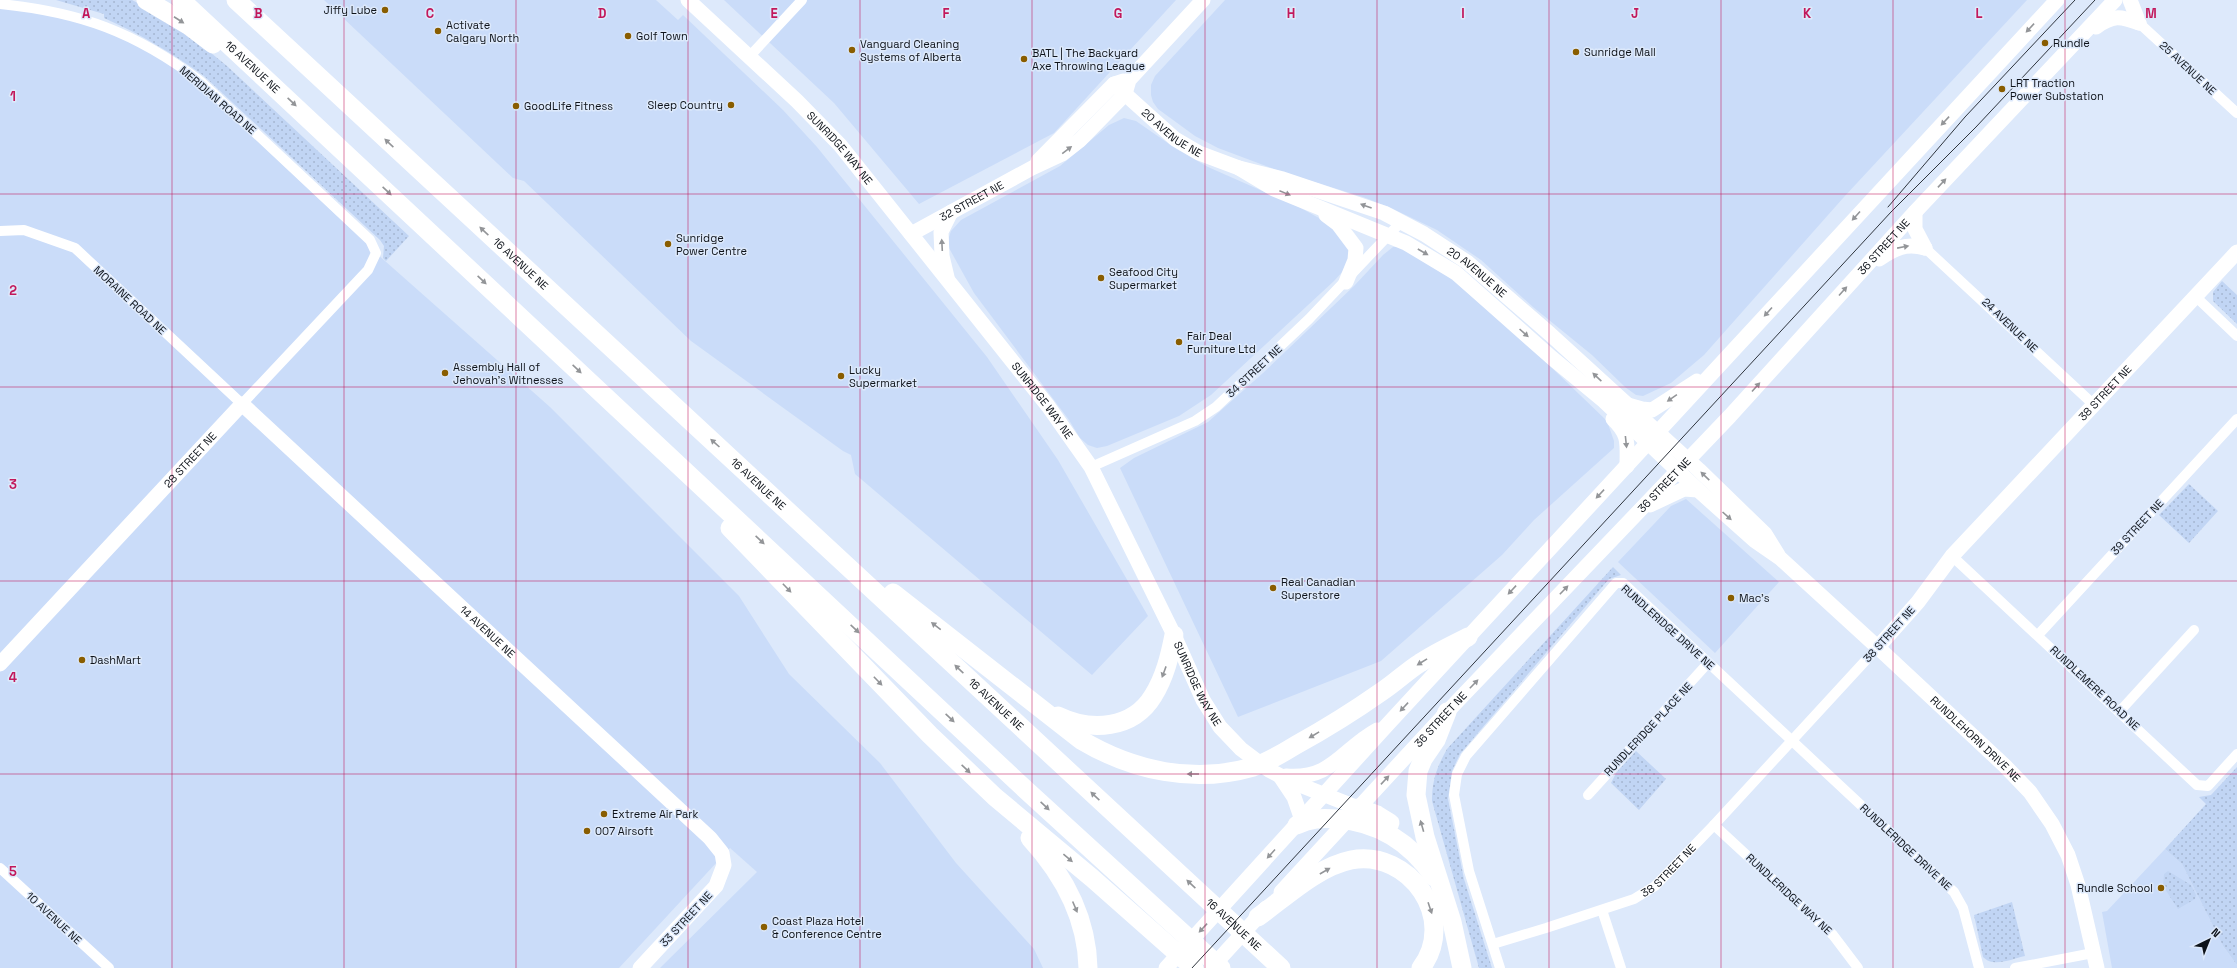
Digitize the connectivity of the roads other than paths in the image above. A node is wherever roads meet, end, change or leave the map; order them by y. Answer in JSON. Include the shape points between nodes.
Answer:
{"nodes":[{"id":1,"x":146,"y":0,"type":"edge"},
{"id":2,"x":181,"y":0,"type":"edge"},
{"id":3,"x":236,"y":0,"type":"edge"},
{"id":4,"x":241,"y":0,"type":"edge"},
{"id":5,"x":688,"y":0,"type":"edge"},
{"id":6,"x":802,"y":0,"type":"edge"},
{"id":7,"x":1203,"y":0,"type":"edge"},
{"id":8,"x":2057,"y":0,"type":"edge"},
{"id":9,"x":2115,"y":0,"type":"edge"},
{"id":10,"x":2130,"y":0,"type":"edge"},
{"id":11,"x":0,"y":4,"type":"edge"},
{"id":12,"x":2139,"y":23,"type":"junction"},
{"id":13,"x":2078,"y":40,"type":"junction"},
{"id":14,"x":280,"y":41,"type":"junction"},
{"id":15,"x":749,"y":56,"type":"junction"},
{"id":16,"x":264,"y":76,"type":"junction"},
{"id":17,"x":1123,"y":86,"type":"junction"},
{"id":18,"x":2237,"y":113,"type":"edge"},
{"id":19,"x":1239,"y":168,"type":"junction"},
{"id":20,"x":1314,"y":206,"type":"junction"},
{"id":21,"x":951,"y":212,"type":"junction"},
{"id":22,"x":1915,"y":212,"type":"junction"},
{"id":23,"x":1401,"y":222,"type":"junction"},
{"id":24,"x":0,"y":231,"type":"edge"},
{"id":25,"x":911,"y":234,"type":"junction"},
{"id":26,"x":1388,"y":236,"type":"junction"},
{"id":27,"x":1925,"y":248,"type":"junction"},
{"id":28,"x":2237,"y":252,"type":"edge"},
{"id":29,"x":376,"y":253,"type":"joint"},
{"id":30,"x":1860,"y":272,"type":"junction"},
{"id":31,"x":948,"y":280,"type":"junction"},
{"id":32,"x":1346,"y":282,"type":"junction"},
{"id":33,"x":2195,"y":296,"type":"junction"},
{"id":34,"x":2237,"y":336,"type":"edge"},
{"id":35,"x":1716,"y":369,"type":"junction"},
{"id":36,"x":1588,"y":389,"type":"junction"},
{"id":37,"x":242,"y":404,"type":"junction"},
{"id":38,"x":1625,"y":404,"type":"junction"},
{"id":39,"x":2093,"y":404,"type":"junction"},
{"id":40,"x":2237,"y":419,"type":"edge"},
{"id":41,"x":1653,"y":437,"type":"junction"},
{"id":42,"x":1668,"y":451,"type":"joint"},
{"id":43,"x":1626,"y":466,"type":"junction"},
{"id":44,"x":1683,"y":466,"type":"junction"},
{"id":45,"x":1091,"y":467,"type":"junction"},
{"id":46,"x":764,"y":489,"type":"junction"},
{"id":47,"x":1698,"y":490,"type":"junction"},
{"id":48,"x":721,"y":504,"type":"junction"},
{"id":49,"x":1642,"y":508,"type":"junction"},
{"id":50,"x":1952,"y":556,"type":"junction"},
{"id":51,"x":1780,"y":558,"type":"junction"},
{"id":52,"x":2194,"y":630,"type":"dead end"},
{"id":53,"x":1174,"y":635,"type":"junction"},
{"id":54,"x":2038,"y":635,"type":"junction"},
{"id":55,"x":1468,"y":637,"type":"junction"},
{"id":56,"x":1878,"y":647,"type":"junction"},
{"id":57,"x":1708,"y":663,"type":"junction"},
{"id":58,"x":0,"y":664,"type":"edge"},
{"id":59,"x":1032,"y":703,"type":"junction"},
{"id":60,"x":1447,"y":712,"type":"junction"},
{"id":61,"x":2120,"y":712,"type":"junction"},
{"id":62,"x":1388,"y":724,"type":"junction"},
{"id":63,"x":1791,"y":740,"type":"junction"},
{"id":64,"x":2237,"y":754,"type":"edge"},
{"id":65,"x":1279,"y":775,"type":"junction"},
{"id":66,"x":1324,"y":795,"type":"junction"},
{"id":67,"x":1588,"y":795,"type":"dead end"},
{"id":68,"x":995,"y":797,"type":"junction"},
{"id":69,"x":1353,"y":814,"type":"junction"},
{"id":70,"x":1299,"y":822,"type":"junction"},
{"id":71,"x":1714,"y":825,"type":"junction"},
{"id":72,"x":724,"y":865,"type":"joint"},
{"id":73,"x":0,"y":868,"type":"edge"},
{"id":74,"x":1439,"y":876,"type":"junction"},
{"id":75,"x":1445,"y":898,"type":"junction"},
{"id":76,"x":1602,"y":910,"type":"junction"},
{"id":77,"x":1225,"y":916,"type":"junction"},
{"id":78,"x":1258,"y":917,"type":"junction"},
{"id":79,"x":1493,"y":944,"type":"junction"},
{"id":80,"x":2094,"y":953,"type":"junction"},
{"id":81,"x":109,"y":968,"type":"edge"},
{"id":82,"x":640,"y":968,"type":"edge"},
{"id":83,"x":1088,"y":968,"type":"edge"},
{"id":84,"x":1166,"y":968,"type":"edge"},
{"id":85,"x":1194,"y":968,"type":"edge"},
{"id":86,"x":1211,"y":968,"type":"edge"},
{"id":87,"x":1221,"y":968,"type":"edge"},
{"id":88,"x":1281,"y":968,"type":"edge"},
{"id":89,"x":1292,"y":968,"type":"edge"},
{"id":90,"x":1422,"y":968,"type":"edge"},
{"id":91,"x":1462,"y":968,"type":"edge"},
{"id":92,"x":1500,"y":968,"type":"edge"},
{"id":93,"x":1620,"y":968,"type":"edge"},
{"id":94,"x":1858,"y":968,"type":"edge"},
{"id":95,"x":1979,"y":968,"type":"edge"},
{"id":96,"x":2015,"y":968,"type":"edge"},
{"id":97,"x":2097,"y":968,"type":"edge"}],
"edges":[{"from":1,"to":16,"type":"highway","one_way":true,"via":[[188,25],[239,65]]},
{"from":2,"to":16,"type":"highway","name":"16 AVENUE NE"},
{"from":3,"to":14,"type":"highway","name":"16 AVENUE NE"},
{"from":4,"to":14,"type":"highway"},
{"from":5,"to":15,"type":"street","name":"SUNRIDGE WAY NE"},
{"from":6,"to":15,"type":"street"},
{"from":7,"to":17,"type":"street","name":"32 STREET NE"},
{"from":8,"to":35,"type":"street","one_way":true},
{"from":9,"to":13,"type":"street","name":"36 STREET NE"},
{"from":10,"to":12,"type":"street"},
{"from":11,"to":29,"type":"street","name":"MERIDIAN ROAD NE","via":[[55,11],[98,23],[123,33],[178,65],[200,81],[370,240]]},
{"from":12,"to":13,"type":"street","via":[[2122,18],[2108,19]]},
{"from":12,"to":18,"type":"street","name":"25 AVENUE NE"},
{"from":22,"to":13,"type":"street","name":"36 STREET NE","one_way":true},
{"from":46,"to":14,"type":"highway","name":"16 AVENUE NE","one_way":true},
{"from":15,"to":25,"type":"street","name":"SUNRIDGE WAY NE","via":[[798,101],[840,145]]},
{"from":16,"to":48,"type":"highway","name":"16 AVENUE NE","one_way":true},
{"from":17,"to":19,"type":"street","name":"20 AVENUE NE","via":[[1175,139],[1199,153]]},
{"from":17,"to":21,"type":"street","name":"32 STREET NE","via":[[1032,168]]},
{"from":19,"to":20,"type":"street","name":"20 AVENUE NE","one_way":true,"via":[[1274,189]]},
{"from":23,"to":19,"type":"street","name":"20 AVENUE NE","one_way":true,"via":[[1384,212],[1350,200]]},
{"from":20,"to":26,"type":"street","name":"20 AVENUE NE"},
{"from":20,"to":32,"type":"street","via":[[1338,224],[1356,248],[1355,260]]},
{"from":21,"to":25,"type":"street","name":"32 STREET NE"},
{"from":31,"to":21,"type":"street","one_way":true,"via":[[942,256],[941,232]]},
{"from":22,"to":27,"type":"street","via":[[1915,229]]},
{"from":22,"to":30,"type":"street","name":"36 STREET NE"},
{"from":23,"to":26,"type":"street","name":"34 STREET NE"},
{"from":38,"to":23,"type":"street","name":"20 AVENUE NE","one_way":true,"via":[[1484,276],[1445,247]]},
{"from":24,"to":37,"type":"street","name":"MORAINE ROAD NE","via":[[24,230],[75,248]]},
{"from":25,"to":31,"type":"street","name":"SUNRIDGE WAY NE"},
{"from":26,"to":32,"type":"street","name":"34 STREET NE","via":[[1377,245]]},
{"from":26,"to":36,"type":"street","name":"20 AVENUE NE","one_way":true,"via":[[1422,251],[1456,273]]},
{"from":30,"to":27,"type":"street","one_way":true,"via":[[1894,249],[1907,245]]},
{"from":27,"to":39,"type":"street","name":"24 AVENUE NE"},
{"from":28,"to":33,"type":"street","name":"38 STREET NE"},
{"from":29,"to":37,"type":"street","name":"28 STREET NE","via":[[368,270]]},
{"from":44,"to":30,"type":"street","name":"36 STREET NE","one_way":true},
{"from":31,"to":45,"type":"street","name":"SUNRIDGE WAY NE","via":[[1048,406]]},
{"from":32,"to":45,"type":"street","name":"34 STREET NE","via":[[1216,407],[1195,421]]},
{"from":33,"to":34,"type":"street"},
{"from":33,"to":39,"type":"street","name":"38 STREET NE"},
{"from":35,"to":38,"type":"street","one_way":true,"via":[[1652,410]]},
{"from":35,"to":41,"type":"street"},
{"from":36,"to":41,"type":"street","name":"20 AVENUE NE"},
{"from":36,"to":43,"type":"street","one_way":true,"via":[[1600,407],[1625,434],[1628,441]]},
{"from":37,"to":58,"type":"street","name":"28 STREET NE"},
{"from":37,"to":72,"type":"street","name":"14 AVENUE NE","via":[[710,838],[722,853]]},
{"from":38,"to":41,"type":"street","name":"20 AVENUE NE"},
{"from":39,"to":50,"type":"street","name":"38 STREET NE"},
{"from":40,"to":54,"type":"street","name":"39 STREET NE"},
{"from":41,"to":42,"type":"street","name":"20 AVENUE NE"},
{"from":41,"to":43,"type":"street"},
{"from":42,"to":44,"type":"street","name":"RUNDLEHORN DRIVE NE"},
{"from":43,"to":55,"type":"street","one_way":true},
{"from":44,"to":47,"type":"street","name":"RUNDLEHORN DRIVE NE"},
{"from":44,"to":49,"type":"street","name":"36 STREET NE"},
{"from":51,"to":44,"type":"street","name":"RUNDLEHORN DRIVE NE","one_way":true,"via":[[1766,534]]},
{"from":45,"to":53,"type":"street","name":"SUNRIDGE WAY NE"},
{"from":59,"to":46,"type":"highway","one_way":true,"via":[[877,580],[780,495]]},
{"from":77,"to":46,"type":"highway","name":"16 AVENUE NE","one_way":true},
{"from":47,"to":49,"type":"street","via":[[1684,488]]},
{"from":47,"to":51,"type":"street","name":"RUNDLEHORN DRIVE NE","one_way":true,"via":[[1754,540]]},
{"from":48,"to":68,"type":"highway","one_way":true,"via":[[729,527],[930,735]]},
{"from":48,"to":87,"type":"highway","name":"16 AVENUE NE","one_way":true,"via":[[1026,790]]},
{"from":60,"to":49,"type":"street","name":"36 STREET NE","one_way":true},
{"from":50,"to":54,"type":"street","name":"RUNDLEMERE ROAD NE"},
{"from":50,"to":56,"type":"street","name":"38 STREET NE","via":[[1914,607]]},
{"from":51,"to":56,"type":"street","name":"RUNDLEHORN DRIVE NE"},
{"from":52,"to":61,"type":"street"},
{"from":53,"to":59,"type":"highway","one_way":true,"via":[[1158,688],[1147,704],[1129,718],[1107,726],[1084,725],[1071,722]]},
{"from":53,"to":65,"type":"street","name":"SUNRIDGE WAY NE","via":[[1203,700],[1220,726],[1260,765]]},
{"from":54,"to":61,"type":"street","name":"RUNDLEMERE ROAD NE"},
{"from":55,"to":59,"type":"highway","one_way":true,"via":[[1420,662],[1383,691],[1303,742],[1272,759],[1231,772],[1182,774],[1156,771],[1127,763],[1098,751]]},
{"from":55,"to":62,"type":"street","one_way":true},
{"from":56,"to":63,"type":"street","name":"38 STREET NE"},
{"from":56,"to":80,"type":"street","name":"RUNDLEHORN DRIVE NE","via":[[2030,792],[2052,824],[2068,855]]},
{"from":57,"to":63,"type":"street","name":"RUNDLERIDGE DRIVE NE"},
{"from":57,"to":67,"type":"street","name":"RUNDLERIDGE PLACE NE"},
{"from":57,"to":79,"type":"street","name":"RUNDLERIDGE DRIVE NE","via":[[1623,584],[1616,583],[1466,756],[1457,774],[1454,795],[1469,872]]},
{"from":69,"to":60,"type":"street","name":"36 STREET NE","one_way":true},
{"from":74,"to":60,"type":"highway","one_way":true,"via":[[1420,820],[1416,784],[1423,760],[1436,740]]},
{"from":61,"to":64,"type":"street","name":"RUNDLEMERE ROAD NE","via":[[2197,785],[2208,786]]},
{"from":62,"to":65,"type":"street","via":[[1361,738],[1324,770],[1300,776]]},
{"from":62,"to":66,"type":"street"},
{"from":63,"to":71,"type":"street","name":"38 STREET NE"},
{"from":63,"to":95,"type":"street","name":"RUNDLERIDGE DRIVE NE","via":[[1954,892],[1963,908]]},
{"from":65,"to":66,"type":"street","name":"SUNRIDGE WAY NE"},
{"from":65,"to":70,"type":"street","via":[[1294,797]]},
{"from":66,"to":69,"type":"street","name":"SUNRIDGE WAY NE"},
{"from":66,"to":70,"type":"street"},
{"from":68,"to":83,"type":"highway","one_way":true,"via":[[1060,875],[1081,922]]},
{"from":68,"to":85,"type":"highway","one_way":true},
{"from":69,"to":70,"type":"highway"},
{"from":69,"to":74,"type":"highway","via":[[1377,815],[1409,838],[1429,859]]},
{"from":69,"to":75,"type":"highway","via":[[1404,844],[1428,867]]},
{"from":69,"to":78,"type":"street","name":"36 STREET NE"},
{"from":70,"to":84,"type":"street","one_way":true},
{"from":71,"to":76,"type":"street","name":"38 STREET NE","via":[[1655,886],[1634,900]]},
{"from":71,"to":94,"type":"street","name":"RUNDLERIDGE WAY NE","via":[[1833,935]]},
{"from":72,"to":82,"type":"street","name":"33 STREET NE","via":[[716,886]]},
{"from":73,"to":81,"type":"street","name":"10 AVENUE NE"},
{"from":74,"to":75,"type":"highway"},
{"from":75,"to":91,"type":"highway"},
{"from":76,"to":79,"type":"street","name":"38 STREET NE"},
{"from":76,"to":93,"type":"street"},
{"from":77,"to":88,"type":"highway","name":"16 AVENUE NE"},
{"from":77,"to":89,"type":"highway","via":[[1245,927]]},
{"from":78,"to":86,"type":"street","name":"36 STREET NE"},
{"from":78,"to":90,"type":"highway","one_way":true,"via":[[1311,879],[1342,862],[1364,859],[1386,862],[1398,867],[1416,882],[1430,905],[1433,916],[1433,942]]},
{"from":79,"to":92,"type":"street","name":"RUNDLERIDGE DRIVE NE"},
{"from":80,"to":96,"type":"street"},
{"from":80,"to":97,"type":"street","name":"RUNDLEHORN DRIVE NE"}]}
